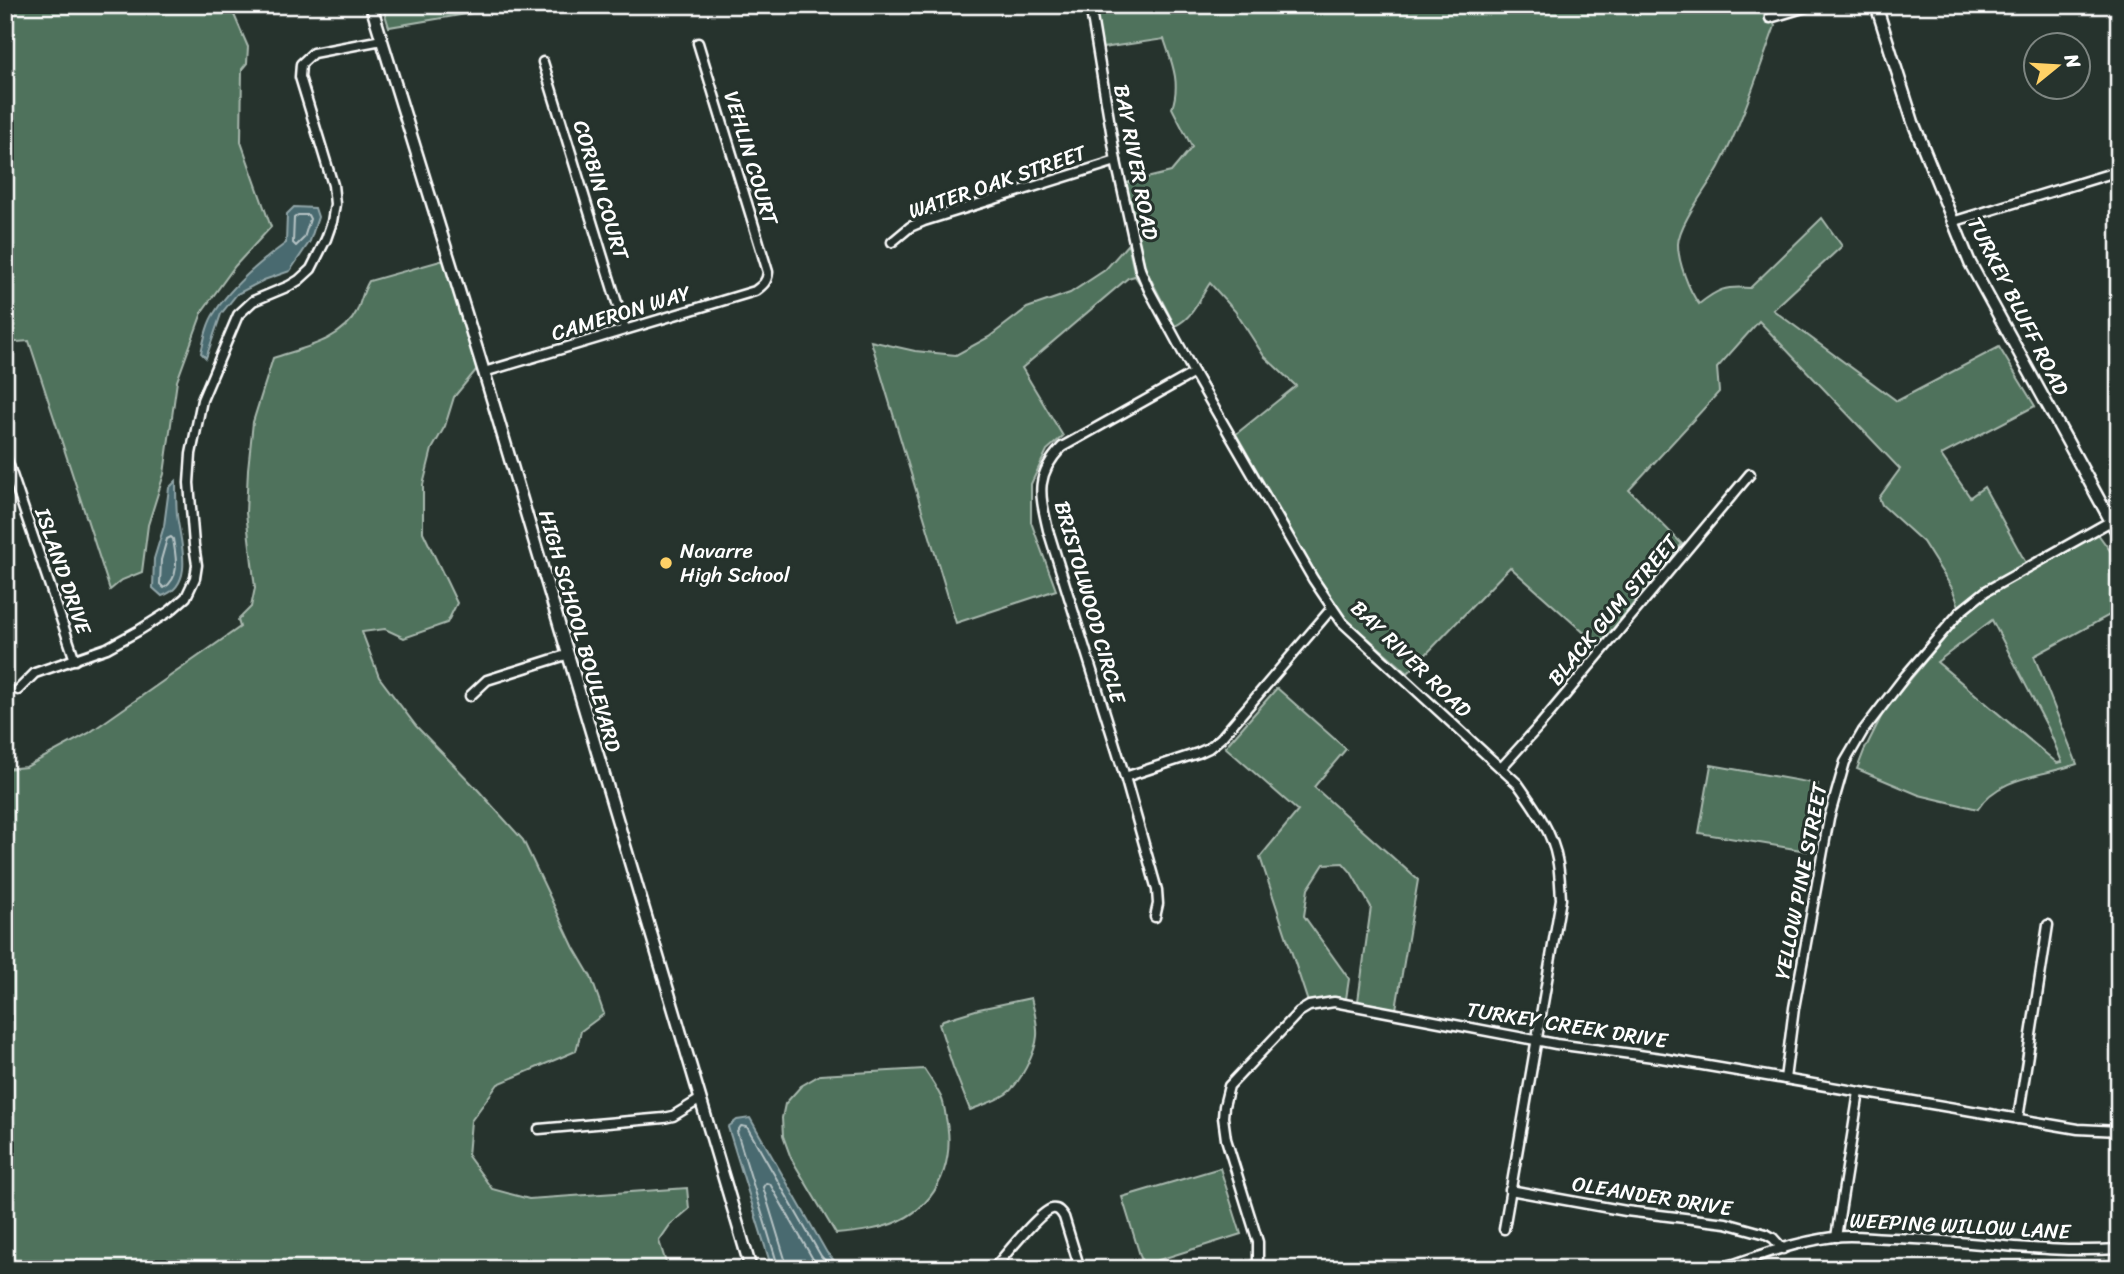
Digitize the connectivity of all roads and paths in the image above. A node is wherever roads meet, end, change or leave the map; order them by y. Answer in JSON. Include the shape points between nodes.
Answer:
{"nodes":[{"id":1,"x":371,"y":5,"type":"edge"},
{"id":2,"x":1090,"y":5,"type":"edge"},
{"id":3,"x":1813,"y":5,"type":"edge"},
{"id":4,"x":1876,"y":5,"type":"edge"},
{"id":5,"x":1770,"y":18,"type":"dead end"},
{"id":6,"x":382,"y":40,"type":"junction"},
{"id":7,"x":698,"y":43,"type":"dead end"},
{"id":8,"x":543,"y":62,"type":"dead end"},
{"id":9,"x":1116,"y":161,"type":"junction"},
{"id":10,"x":2119,"y":171,"type":"edge"},
{"id":11,"x":1952,"y":222,"type":"junction"},
{"id":12,"x":892,"y":242,"type":"dead end"},
{"id":13,"x":765,"y":283,"type":"joint"},
{"id":14,"x":625,"y":329,"type":"junction"},
{"id":15,"x":484,"y":372,"type":"junction"},
{"id":16,"x":1194,"y":373,"type":"junction"},
{"id":17,"x":5,"y":454,"type":"edge"},
{"id":18,"x":1750,"y":474,"type":"dead end"},
{"id":19,"x":2110,"y":521,"type":"junction"},
{"id":20,"x":2119,"y":536,"type":"edge"},
{"id":21,"x":1332,"y":608,"type":"junction"},
{"id":22,"x":566,"y":655,"type":"junction"},
{"id":23,"x":75,"y":660,"type":"junction"},
{"id":24,"x":18,"y":690,"type":"dead end"},
{"id":25,"x":470,"y":696,"type":"dead end"},
{"id":26,"x":1501,"y":768,"type":"junction"},
{"id":27,"x":1125,"y":777,"type":"junction"},
{"id":28,"x":1155,"y":916,"type":"dead end"},
{"id":29,"x":2048,"y":925,"type":"dead end"},
{"id":30,"x":1537,"y":1041,"type":"junction"},
{"id":31,"x":1785,"y":1079,"type":"junction"},
{"id":32,"x":1859,"y":1092,"type":"junction"},
{"id":33,"x":699,"y":1100,"type":"junction"},
{"id":34,"x":2018,"y":1119,"type":"junction"},
{"id":35,"x":538,"y":1129,"type":"dead end"},
{"id":36,"x":2119,"y":1131,"type":"edge"},
{"id":37,"x":1510,"y":1190,"type":"junction"},
{"id":38,"x":1504,"y":1229,"type":"dead end"},
{"id":39,"x":1836,"y":1237,"type":"junction"},
{"id":40,"x":1783,"y":1249,"type":"junction"},
{"id":41,"x":2119,"y":1249,"type":"edge"},
{"id":42,"x":994,"y":1268,"type":"edge"},
{"id":43,"x":751,"y":1269,"type":"edge"},
{"id":44,"x":1080,"y":1269,"type":"edge"},
{"id":45,"x":1258,"y":1269,"type":"edge"},
{"id":46,"x":1720,"y":1269,"type":"edge"}],
"edges":[{"from":1,"to":6,"type":"street","name":"HIGH SCHOOL BOULEVARD"},
{"from":2,"to":9,"type":"street","name":"BAY RIVER ROAD"},
{"from":3,"to":5,"type":"street"},
{"from":4,"to":11,"type":"street","name":"TURKEY BLUFF ROAD","via":[[1913,122]]},
{"from":6,"to":15,"type":"street","name":"HIGH SCHOOL BOULEVARD"},
{"from":6,"to":23,"type":"street","via":[[313,53],[301,64],[300,77],[335,204],[326,239],[311,269],[299,281],[253,300],[238,315],[202,400],[189,483],[197,565],[186,597],[128,637]]},
{"from":7,"to":13,"type":"street","name":"VEHLIN COURT","via":[[768,272]]},
{"from":8,"to":14,"type":"street","name":"CORBIN COURT"},
{"from":9,"to":12,"type":"street","name":"WATER OAK STREET","via":[[923,221]]},
{"from":9,"to":16,"type":"street","name":"BAY RIVER ROAD","via":[[1140,269]]},
{"from":10,"to":11,"type":"street"},
{"from":11,"to":19,"type":"street","name":"TURKEY BLUFF ROAD"},
{"from":13,"to":14,"type":"street","name":"CAMERON WAY","via":[[755,291]]},
{"from":14,"to":15,"type":"street","name":"CAMERON WAY"},
{"from":15,"to":22,"type":"street","name":"HIGH SCHOOL BOULEVARD"},
{"from":16,"to":21,"type":"street","name":"BAY RIVER ROAD"},
{"from":16,"to":27,"type":"street","name":"BRISTOLWOOD CIRCLE","via":[[1062,447],[1050,459],[1042,481],[1048,530]]},
{"from":17,"to":23,"type":"street","name":"ISLAND DRIVE"},
{"from":18,"to":26,"type":"street","name":"BLACK GUM STREET"},
{"from":19,"to":20,"type":"street","name":"TURKEY BLUFF ROAD"},
{"from":19,"to":31,"type":"street","name":"YELLOW PINE STREET","via":[[1986,591],[1960,612],[1863,731],[1845,762],[1829,818]]},
{"from":21,"to":26,"type":"street","name":"BAY RIVER ROAD"},
{"from":21,"to":27,"type":"street","via":[[1209,748]]},
{"from":22,"to":25,"type":"street","via":[[487,680]]},
{"from":22,"to":33,"type":"street","name":"HIGH SCHOOL BOULEVARD"},
{"from":23,"to":24,"type":"street","via":[[35,673]]},
{"from":26,"to":30,"type":"street","name":"BAY RIVER ROAD","via":[[1532,804],[1558,860],[1561,899]]},
{"from":27,"to":28,"type":"street","name":"BRISTOLWOOD CIRCLE","via":[[1157,890]]},
{"from":29,"to":34,"type":"street"},
{"from":30,"to":31,"type":"street","name":"TURKEY CREEK DRIVE"},
{"from":30,"to":37,"type":"street","name":"BAY RIVER ROAD"},
{"from":30,"to":45,"type":"street","name":"TURKEY CREEK DRIVE","via":[[1334,1002],[1299,1012],[1234,1079],[1224,1106],[1226,1139],[1258,1242]]},
{"from":31,"to":32,"type":"street","name":"TURKEY CREEK DRIVE"},
{"from":32,"to":34,"type":"street","name":"TURKEY CREEK DRIVE"},
{"from":32,"to":39,"type":"street"},
{"from":33,"to":35,"type":"street","via":[[664,1118]]},
{"from":33,"to":43,"type":"street","name":"HIGH SCHOOL BOULEVARD"},
{"from":34,"to":36,"type":"street","name":"TURKEY CREEK DRIVE"},
{"from":37,"to":38,"type":"street","name":"BAY RIVER ROAD"},
{"from":37,"to":40,"type":"street","name":"OLEANDER DRIVE","via":[[1726,1223],[1766,1234]]},
{"from":39,"to":40,"type":"street","name":"WEEPING WILLOW LANE"},
{"from":39,"to":41,"type":"street","name":"WEEPING WILLOW LANE","via":[[2034,1249]]},
{"from":40,"to":46,"type":"street","name":"WEEPING WILLOW LANE"},
{"from":42,"to":44,"type":"street","via":[[1041,1215],[1056,1208],[1064,1217]]}]}
